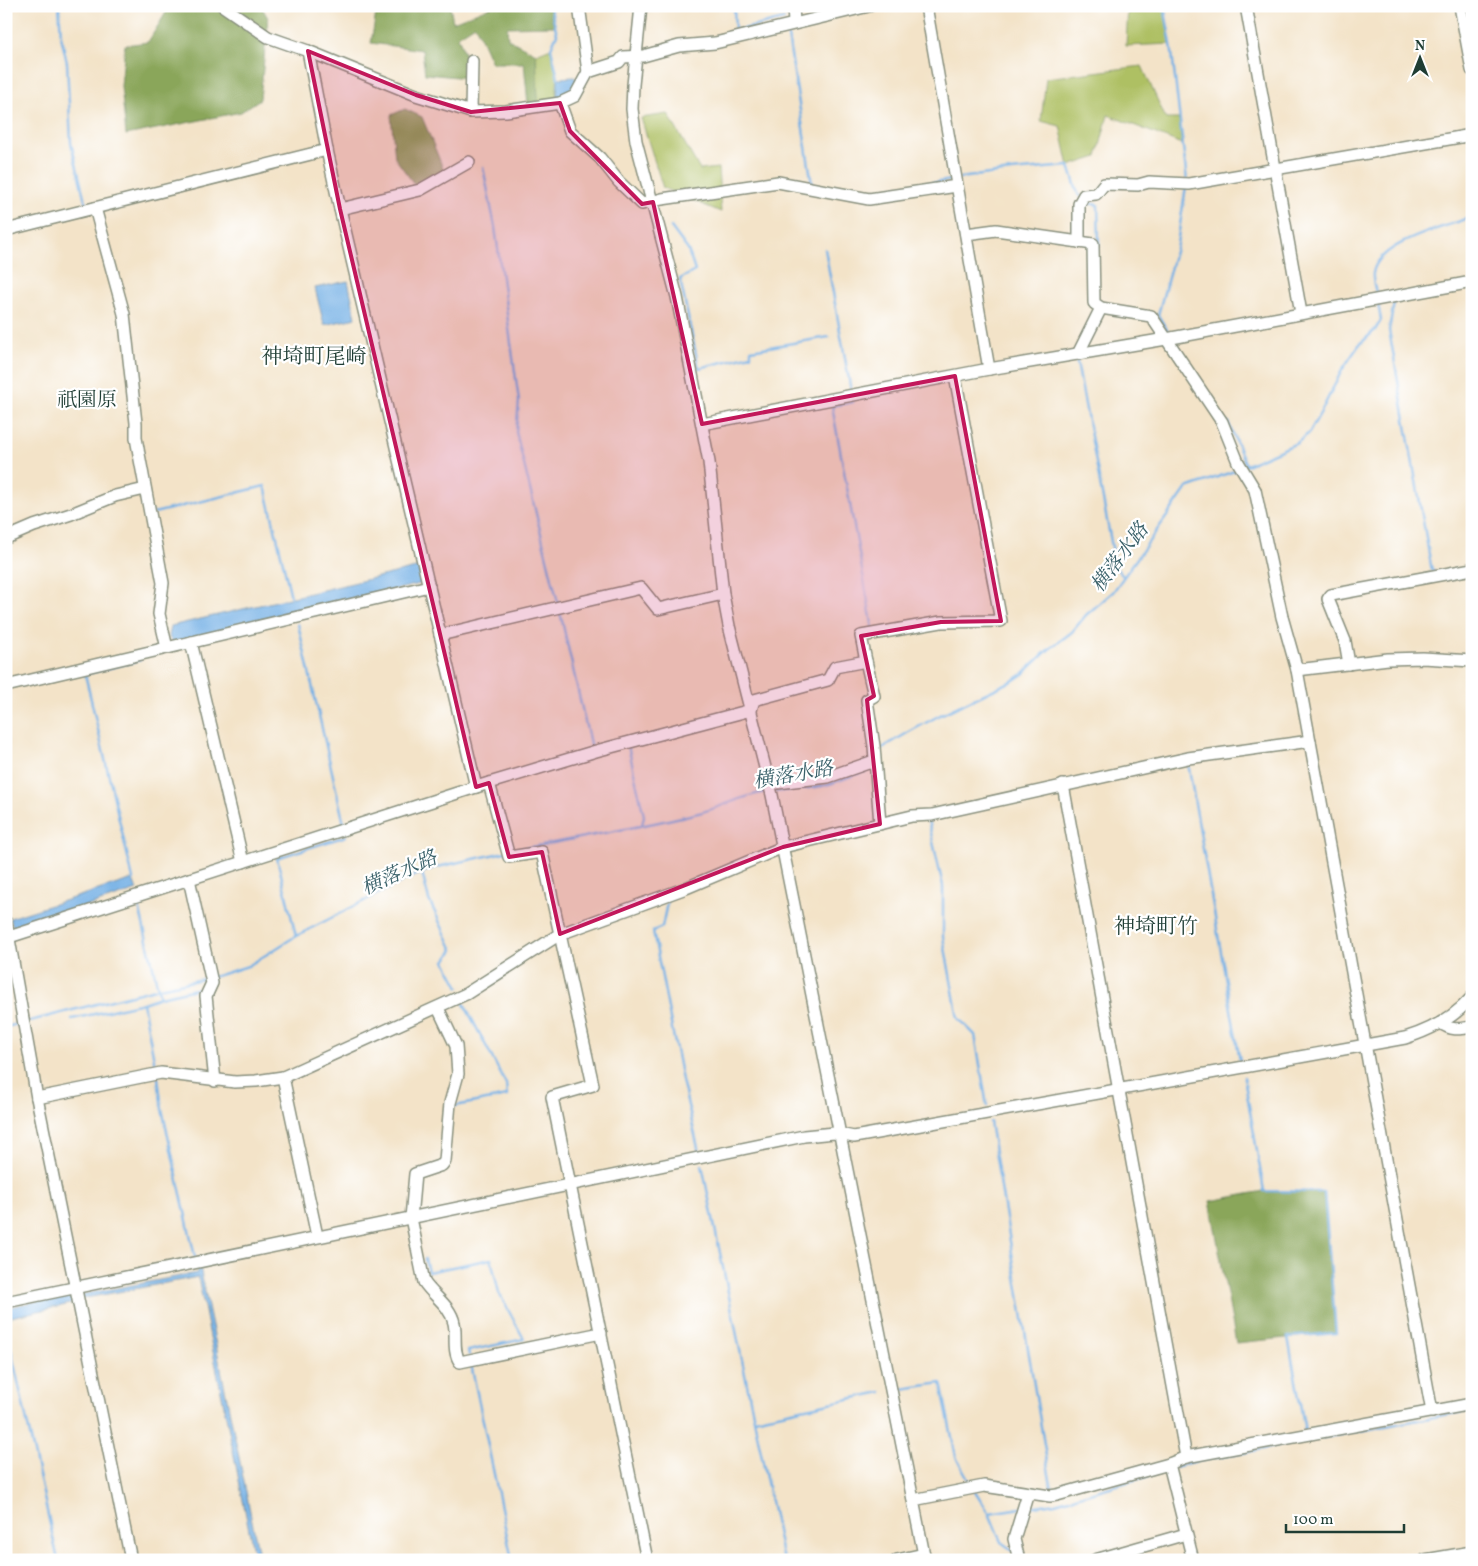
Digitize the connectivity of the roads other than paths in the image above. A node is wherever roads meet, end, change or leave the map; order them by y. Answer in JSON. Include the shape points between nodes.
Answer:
{"nodes":[{"id":1,"x":223,"y":6,"type":"edge"},
{"id":2,"x":641,"y":6,"type":"edge"},
{"id":3,"x":793,"y":6,"type":"edge"},
{"id":4,"x":869,"y":6,"type":"edge"},
{"id":5,"x":926,"y":6,"type":"edge"},
{"id":6,"x":1246,"y":6,"type":"edge"},
{"id":7,"x":1460,"y":6,"type":"edge"},
{"id":8,"x":580,"y":13,"type":"dead end"},
{"id":9,"x":794,"y":23,"type":"junction"},
{"id":10,"x":308,"y":51,"type":"junction"},
{"id":11,"x":635,"y":57,"type":"junction"},
{"id":12,"x":472,"y":61,"type":"dead end"},
{"id":13,"x":1472,"y":70,"type":"edge"},
{"id":14,"x":588,"y":72,"type":"junction"},
{"id":15,"x":560,"y":103,"type":"junction"},
{"id":16,"x":471,"y":112,"type":"junction"},
{"id":17,"x":1472,"y":135,"type":"edge"},
{"id":18,"x":327,"y":150,"type":"junction"},
{"id":19,"x":469,"y":162,"type":"dead end"},
{"id":20,"x":1276,"y":169,"type":"junction"},
{"id":21,"x":957,"y":180,"type":"junction"},
{"id":22,"x":653,"y":202,"type":"junction"},
{"id":23,"x":95,"y":208,"type":"junction"},
{"id":24,"x":340,"y":209,"type":"junction"},
{"id":25,"x":6,"y":230,"type":"edge"},
{"id":26,"x":966,"y":234,"type":"junction"},
{"id":27,"x":1079,"y":242,"type":"junction"},
{"id":28,"x":1472,"y":282,"type":"edge"},
{"id":29,"x":1101,"y":308,"type":"junction"},
{"id":30,"x":1301,"y":313,"type":"junction"},
{"id":31,"x":1171,"y":338,"type":"junction"},
{"id":32,"x":1074,"y":355,"type":"junction"},
{"id":33,"x":989,"y":369,"type":"junction"},
{"id":34,"x":955,"y":376,"type":"junction"},
{"id":35,"x":702,"y":424,"type":"junction"},
{"id":36,"x":145,"y":489,"type":"junction"},
{"id":37,"x":6,"y":538,"type":"edge"},
{"id":38,"x":1472,"y":569,"type":"edge"},
{"id":39,"x":429,"y":586,"type":"junction"},
{"id":40,"x":723,"y":594,"type":"junction"},
{"id":41,"x":440,"y":635,"type":"junction"},
{"id":42,"x":179,"y":645,"type":"junction"},
{"id":43,"x":866,"y":661,"type":"junction"},
{"id":44,"x":1472,"y":661,"type":"edge"},
{"id":45,"x":1349,"y":664,"type":"junction"},
{"id":46,"x":1297,"y":670,"type":"junction"},
{"id":47,"x":6,"y":686,"type":"edge"},
{"id":48,"x":751,"y":710,"type":"junction"},
{"id":49,"x":1310,"y":741,"type":"junction"},
{"id":50,"x":875,"y":767,"type":"junction"},
{"id":51,"x":489,"y":783,"type":"junction"},
{"id":52,"x":1063,"y":785,"type":"junction"},
{"id":53,"x":476,"y":787,"type":"junction"},
{"id":54,"x":770,"y":790,"type":"junction"},
{"id":55,"x":880,"y":824,"type":"junction"},
{"id":56,"x":783,"y":847,"type":"junction"},
{"id":57,"x":243,"y":862,"type":"junction"},
{"id":58,"x":189,"y":879,"type":"junction"},
{"id":59,"x":6,"y":922,"type":"edge"},
{"id":60,"x":560,"y":934,"type":"junction"},
{"id":61,"x":8,"y":938,"type":"edge"},
{"id":62,"x":1472,"y":997,"type":"edge"},
{"id":63,"x":438,"y":1008,"type":"junction"},
{"id":64,"x":1441,"y":1024,"type":"junction"},
{"id":65,"x":1472,"y":1027,"type":"edge"},
{"id":66,"x":1366,"y":1046,"type":"junction"},
{"id":67,"x":284,"y":1077,"type":"junction"},
{"id":68,"x":215,"y":1081,"type":"junction"},
{"id":69,"x":1118,"y":1089,"type":"junction"},
{"id":70,"x":36,"y":1098,"type":"junction"},
{"id":71,"x":840,"y":1135,"type":"junction"},
{"id":72,"x":570,"y":1185,"type":"junction"},
{"id":73,"x":411,"y":1218,"type":"junction"},
{"id":74,"x":317,"y":1236,"type":"junction"},
{"id":75,"x":76,"y":1287,"type":"junction"},
{"id":76,"x":6,"y":1302,"type":"edge"},
{"id":77,"x":601,"y":1333,"type":"junction"},
{"id":78,"x":1472,"y":1404,"type":"edge"},
{"id":79,"x":1432,"y":1412,"type":"junction"},
{"id":80,"x":1186,"y":1457,"type":"junction"},
{"id":81,"x":1169,"y":1464,"type":"junction"},
{"id":82,"x":1028,"y":1493,"type":"junction"},
{"id":83,"x":913,"y":1500,"type":"junction"},
{"id":84,"x":1186,"y":1534,"type":"junction"},
{"id":85,"x":1472,"y":1552,"type":"edge"},
{"id":86,"x":924,"y":1557,"type":"edge"},
{"id":87,"x":131,"y":1560,"type":"edge"},
{"id":88,"x":647,"y":1560,"type":"edge"},
{"id":89,"x":897,"y":1560,"type":"edge"},
{"id":90,"x":1019,"y":1560,"type":"edge"},
{"id":91,"x":1095,"y":1560,"type":"edge"},
{"id":92,"x":1192,"y":1560,"type":"edge"},
{"id":93,"x":1425,"y":1560,"type":"edge"}],
"edges":[{"from":1,"to":10,"type":"street","via":[[268,37]]},
{"from":2,"to":11,"type":"street"},
{"from":3,"to":9,"type":"street"},
{"from":4,"to":9,"type":"street"},
{"from":5,"to":21,"type":"street"},
{"from":6,"to":20,"type":"street"},
{"from":7,"to":13,"type":"street"},
{"from":8,"to":14,"type":"street"},
{"from":9,"to":11,"type":"street","via":[[715,43],[679,46]]},
{"from":10,"to":16,"type":"street","via":[[416,95]]},
{"from":10,"to":18,"type":"street"},
{"from":11,"to":14,"type":"street","via":[[623,57],[619,62]]},
{"from":11,"to":22,"type":"street","via":[[633,117]]},
{"from":12,"to":16,"type":"street"},
{"from":14,"to":15,"type":"street","via":[[575,96]]},
{"from":15,"to":16,"type":"street","via":[[506,111]]},
{"from":15,"to":22,"type":"street","via":[[570,131],[642,204]]},
{"from":17,"to":20,"type":"street"},
{"from":18,"to":23,"type":"street"},
{"from":18,"to":24,"type":"street"},
{"from":19,"to":24,"type":"street","via":[[420,190]]},
{"from":20,"to":27,"type":"street","via":[[1186,184],[1104,184],[1096,194],[1081,200]]},
{"from":20,"to":30,"type":"street"},
{"from":21,"to":22,"type":"street","via":[[869,199],[778,182]]},
{"from":21,"to":26,"type":"street"},
{"from":22,"to":35,"type":"street","via":[[677,297]]},
{"from":23,"to":25,"type":"street"},
{"from":23,"to":36,"type":"street","via":[[124,314],[136,438]]},
{"from":24,"to":39,"type":"street"},
{"from":26,"to":27,"type":"street","via":[[996,230]]},
{"from":26,"to":33,"type":"street"},
{"from":27,"to":29,"type":"street","via":[[1094,244],[1094,303]]},
{"from":28,"to":30,"type":"street"},
{"from":29,"to":31,"type":"street","via":[[1151,316]]},
{"from":29,"to":32,"type":"street"},
{"from":30,"to":31,"type":"street"},
{"from":31,"to":32,"type":"street"},
{"from":31,"to":46,"type":"street","via":[[1222,422],[1238,462],[1255,490],[1282,618]]},
{"from":32,"to":33,"type":"street"},
{"from":33,"to":34,"type":"street"},
{"from":34,"to":35,"type":"street"},
{"from":34,"to":43,"type":"street","via":[[1001,621],[941,622],[861,636]]},
{"from":35,"to":40,"type":"street"},
{"from":36,"to":37,"type":"street","via":[[115,496]]},
{"from":36,"to":42,"type":"street","via":[[163,583],[159,614]]},
{"from":38,"to":45,"type":"street","via":[[1331,595],[1328,599],[1345,641]]},
{"from":39,"to":41,"type":"street"},
{"from":39,"to":42,"type":"street"},
{"from":40,"to":41,"type":"street","via":[[658,609],[641,588]]},
{"from":40,"to":48,"type":"street"},
{"from":41,"to":53,"type":"street"},
{"from":42,"to":47,"type":"street"},
{"from":42,"to":57,"type":"street"},
{"from":43,"to":48,"type":"street","via":[[835,667],[828,680],[754,700]]},
{"from":43,"to":50,"type":"street"},
{"from":44,"to":45,"type":"street","via":[[1423,658]]},
{"from":45,"to":46,"type":"street"},
{"from":46,"to":49,"type":"street"},
{"from":48,"to":51,"type":"street"},
{"from":48,"to":54,"type":"street"},
{"from":49,"to":52,"type":"street","via":[[1188,758]]},
{"from":49,"to":66,"type":"street"},
{"from":50,"to":54,"type":"street"},
{"from":50,"to":55,"type":"street"},
{"from":51,"to":53,"type":"street"},
{"from":51,"to":60,"type":"street","via":[[509,857],[542,852]]},
{"from":52,"to":55,"type":"street"},
{"from":52,"to":69,"type":"street"},
{"from":53,"to":57,"type":"street"},
{"from":54,"to":56,"type":"street"},
{"from":55,"to":56,"type":"street"},
{"from":56,"to":60,"type":"street","via":[[686,888]]},
{"from":56,"to":71,"type":"street"},
{"from":57,"to":58,"type":"street"},
{"from":58,"to":61,"type":"street"},
{"from":58,"to":68,"type":"street","via":[[212,983],[206,996]]},
{"from":59,"to":61,"type":"street"},
{"from":60,"to":63,"type":"street","via":[[466,994]]},
{"from":60,"to":72,"type":"street","via":[[593,1085],[552,1097]]},
{"from":61,"to":70,"type":"street"},
{"from":62,"to":64,"type":"street"},
{"from":63,"to":67,"type":"street"},
{"from":63,"to":73,"type":"street","via":[[456,1046],[458,1074],[450,1103],[445,1160],[442,1165],[415,1174]]},
{"from":64,"to":65,"type":"street","via":[[1455,1030]]},
{"from":64,"to":66,"type":"street","via":[[1423,1033]]},
{"from":66,"to":69,"type":"street"},
{"from":66,"to":79,"type":"street"},
{"from":67,"to":68,"type":"street"},
{"from":67,"to":74,"type":"street"},
{"from":68,"to":70,"type":"street","via":[[157,1074]]},
{"from":69,"to":71,"type":"street","via":[[854,1137]]},
{"from":69,"to":80,"type":"street"},
{"from":70,"to":75,"type":"street"},
{"from":71,"to":72,"type":"street","via":[[804,1136]]},
{"from":71,"to":83,"type":"street"},
{"from":72,"to":73,"type":"street"},
{"from":72,"to":77,"type":"street"},
{"from":73,"to":74,"type":"street"},
{"from":73,"to":77,"type":"street","via":[[422,1275],[428,1288],[451,1313],[460,1362]]},
{"from":74,"to":75,"type":"street"},
{"from":75,"to":76,"type":"street"},
{"from":75,"to":87,"type":"street"},
{"from":77,"to":88,"type":"street"},
{"from":78,"to":79,"type":"street"},
{"from":79,"to":80,"type":"street"},
{"from":80,"to":81,"type":"street"},
{"from":81,"to":82,"type":"street","via":[[1057,1495]]},
{"from":81,"to":84,"type":"street"},
{"from":82,"to":83,"type":"street","via":[[984,1486]]},
{"from":82,"to":90,"type":"street","via":[[1014,1539]]},
{"from":83,"to":86,"type":"street"},
{"from":84,"to":91,"type":"street"},
{"from":84,"to":92,"type":"street"},
{"from":85,"to":93,"type":"street"},
{"from":86,"to":89,"type":"street"}]}
